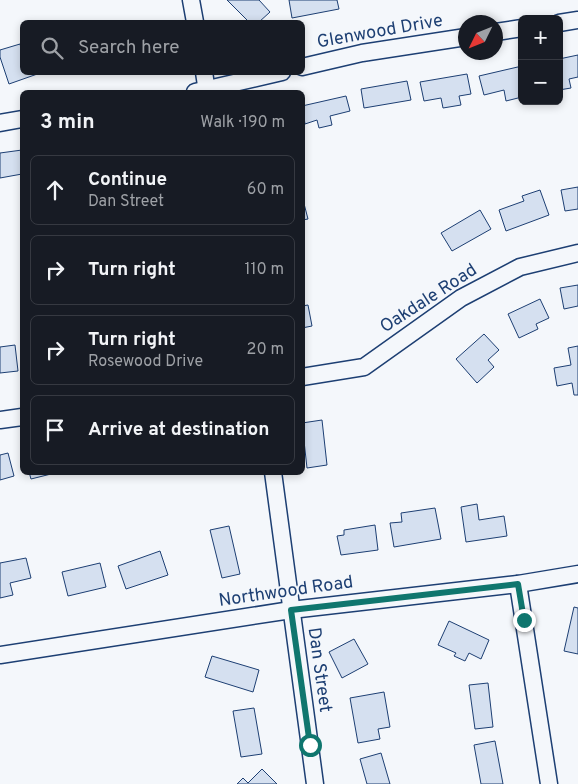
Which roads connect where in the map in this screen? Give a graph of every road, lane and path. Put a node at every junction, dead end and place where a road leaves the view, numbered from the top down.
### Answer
1 (191, 0) edge
2 (195, 20) edge
3 (578, 20) edge
4 (563, 22) edge
5 (518, 29) edge
6 (503, 31) edge
7 (458, 38) edge
8 (305, 66) edge
9 (204, 75) edge
10 (270, 75) edge
11 (203, 90) edge
12 (211, 90) edge
13 (20, 119) edge
14 (0, 123) edge
15 (578, 253) edge
16 (305, 377) edge
17 (20, 417) edge
18 (0, 420) edge
19 (273, 475) edge
20 (578, 574) edge
21 (518, 584) junction
22 (291, 610) junction
23 (0, 655) edge
24 (315, 784) edge
25 (549, 784) edge

1 - 2 street
3 - 4 street
5 - 6 street
7 - 8 street, Glenwood Drive
9 - 11 street
10 - 12 street
13 - 14 street
15 - 16 street, Oakdale Road
17 - 18 street
19 - 22 street, Dan Street
20 - 21 street, Northwood Road
21 - 22 street, Northwood Road
21 - 25 street
22 - 23 street, Northwood Road
22 - 24 street, Dan Street

